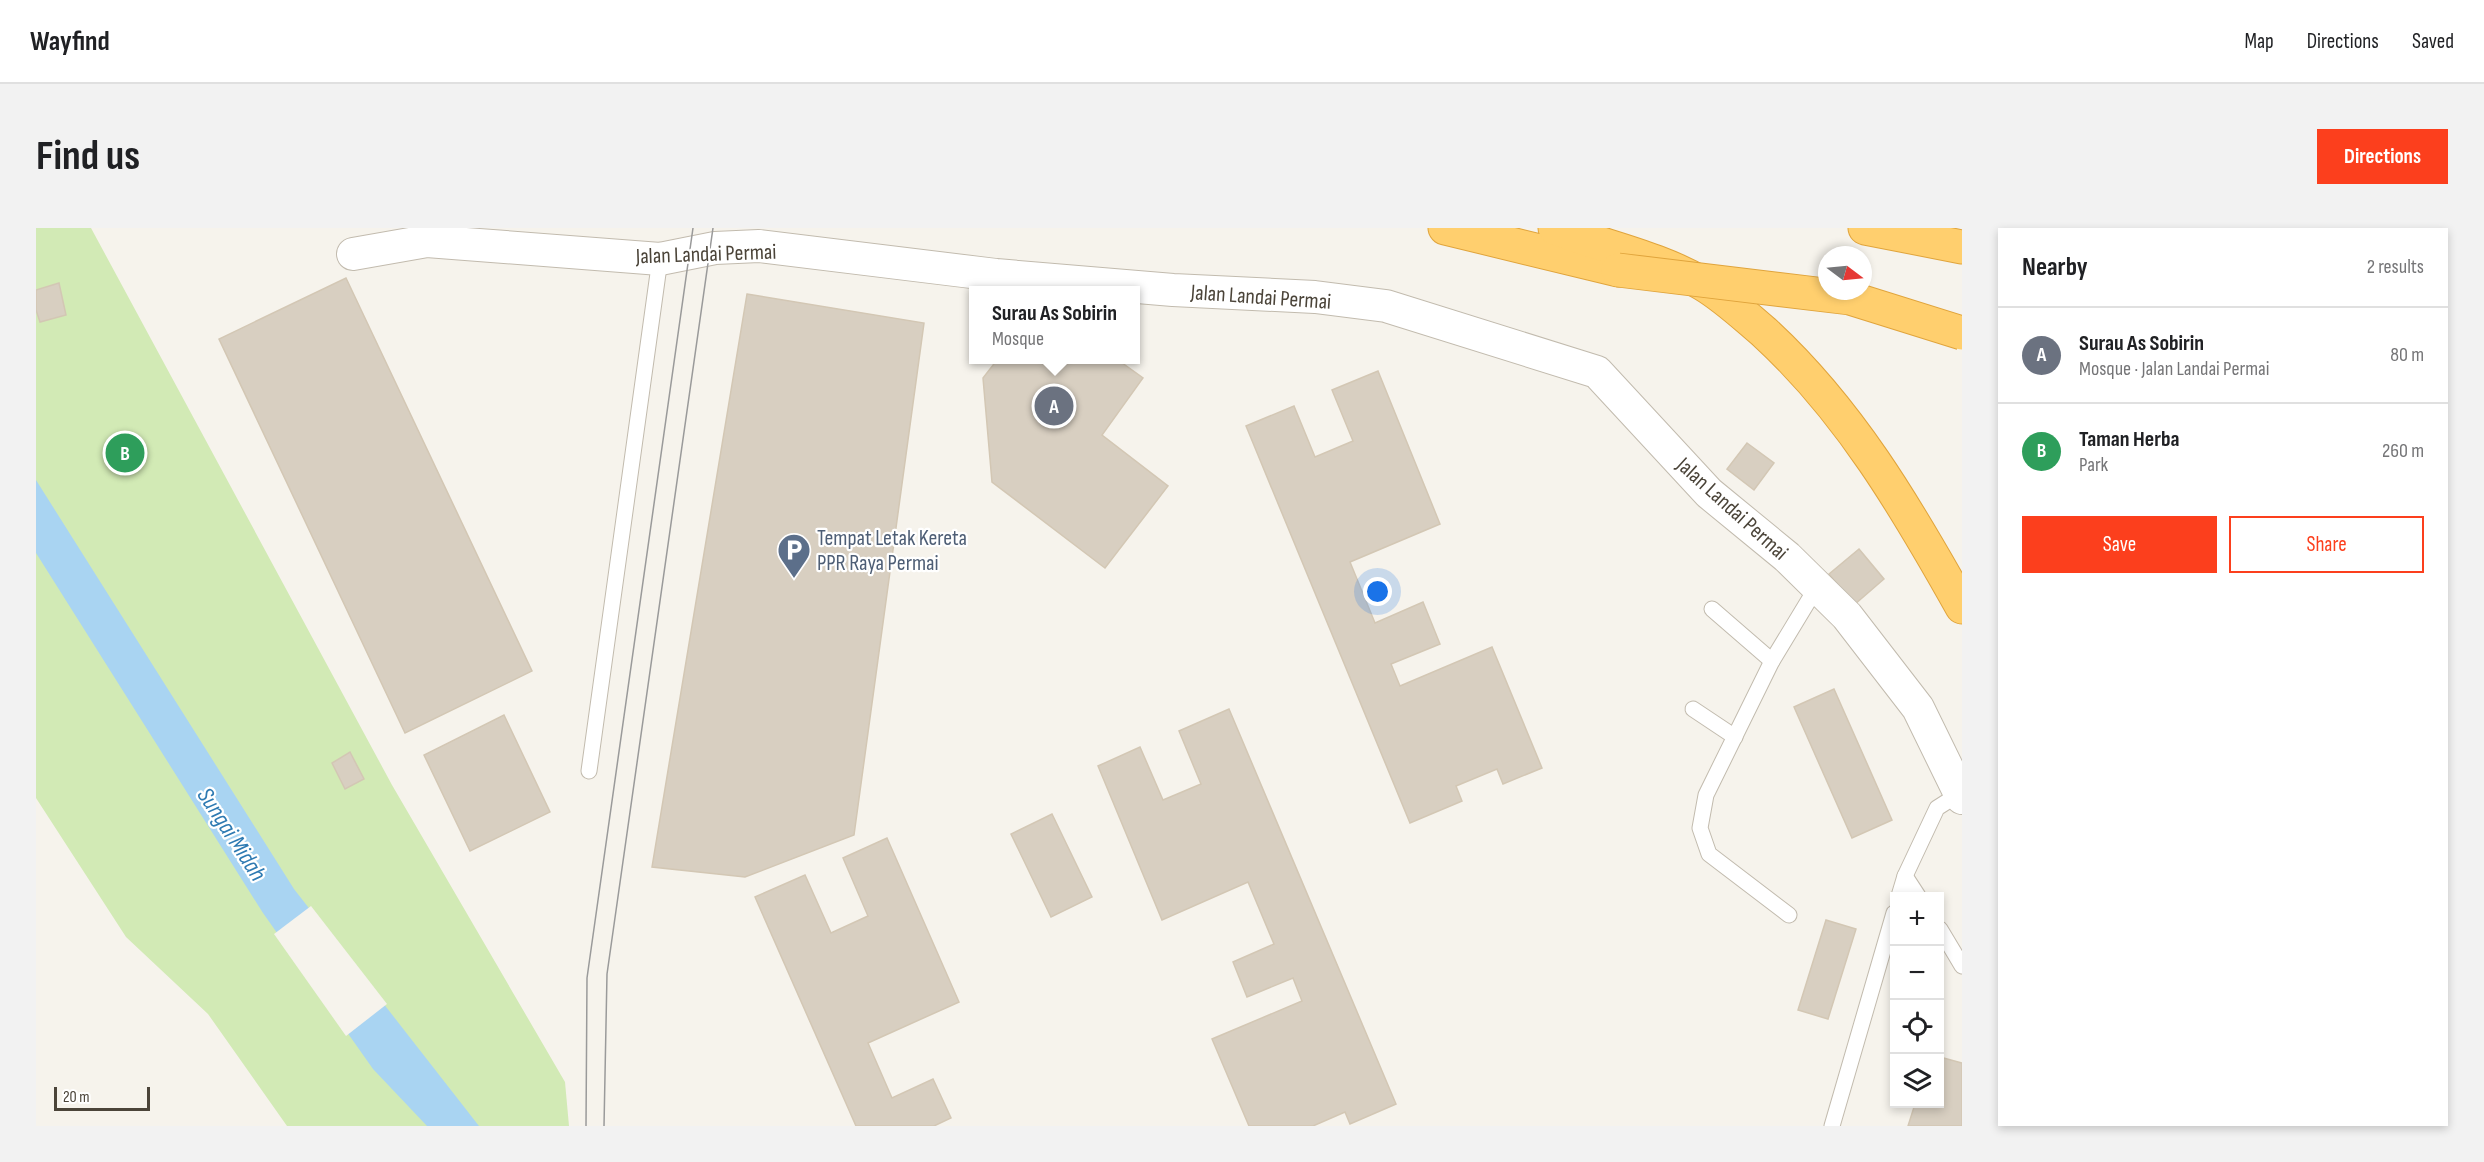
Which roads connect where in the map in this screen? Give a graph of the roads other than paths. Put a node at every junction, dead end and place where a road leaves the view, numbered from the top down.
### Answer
1 (1445, 228) edge
2 (1555, 228) edge
3 (1865, 228) edge
4 (1962, 248) edge
5 (353, 254) dead end
6 (660, 259) junction
7 (1122, 286) edge
8 (1140, 287) edge
9 (1962, 333) edge
10 (1818, 585) junction
11 (1962, 606) edge
12 (1712, 609) dead end
13 (1772, 661) junction
14 (1693, 709) dead end
15 (1735, 737) junction
16 (589, 771) dead end
17 (1961, 796) edge
18 (1905, 876) junction
19 (1900, 892) edge
20 (1915, 892) edge
21 (1789, 915) dead end
22 (1890, 927) edge
23 (1944, 936) edge
24 (1962, 966) edge
25 (1832, 1126) edge

1 - 9 highway, bridge
2 - 11 highway
3 - 4 highway
5 - 6 street, Jalan Landai Permai
6 - 7 street, Jalan Landai Permai
6 - 16 lane
8 - 10 street, Jalan Landai Permai
10 - 13 lane
10 - 17 street, Jalan Landai Permai
12 - 13 lane
13 - 15 lane
14 - 15 lane
15 - 21 lane
17 - 18 lane
18 - 19 lane
18 - 20 lane
22 - 25 lane
23 - 24 lane

